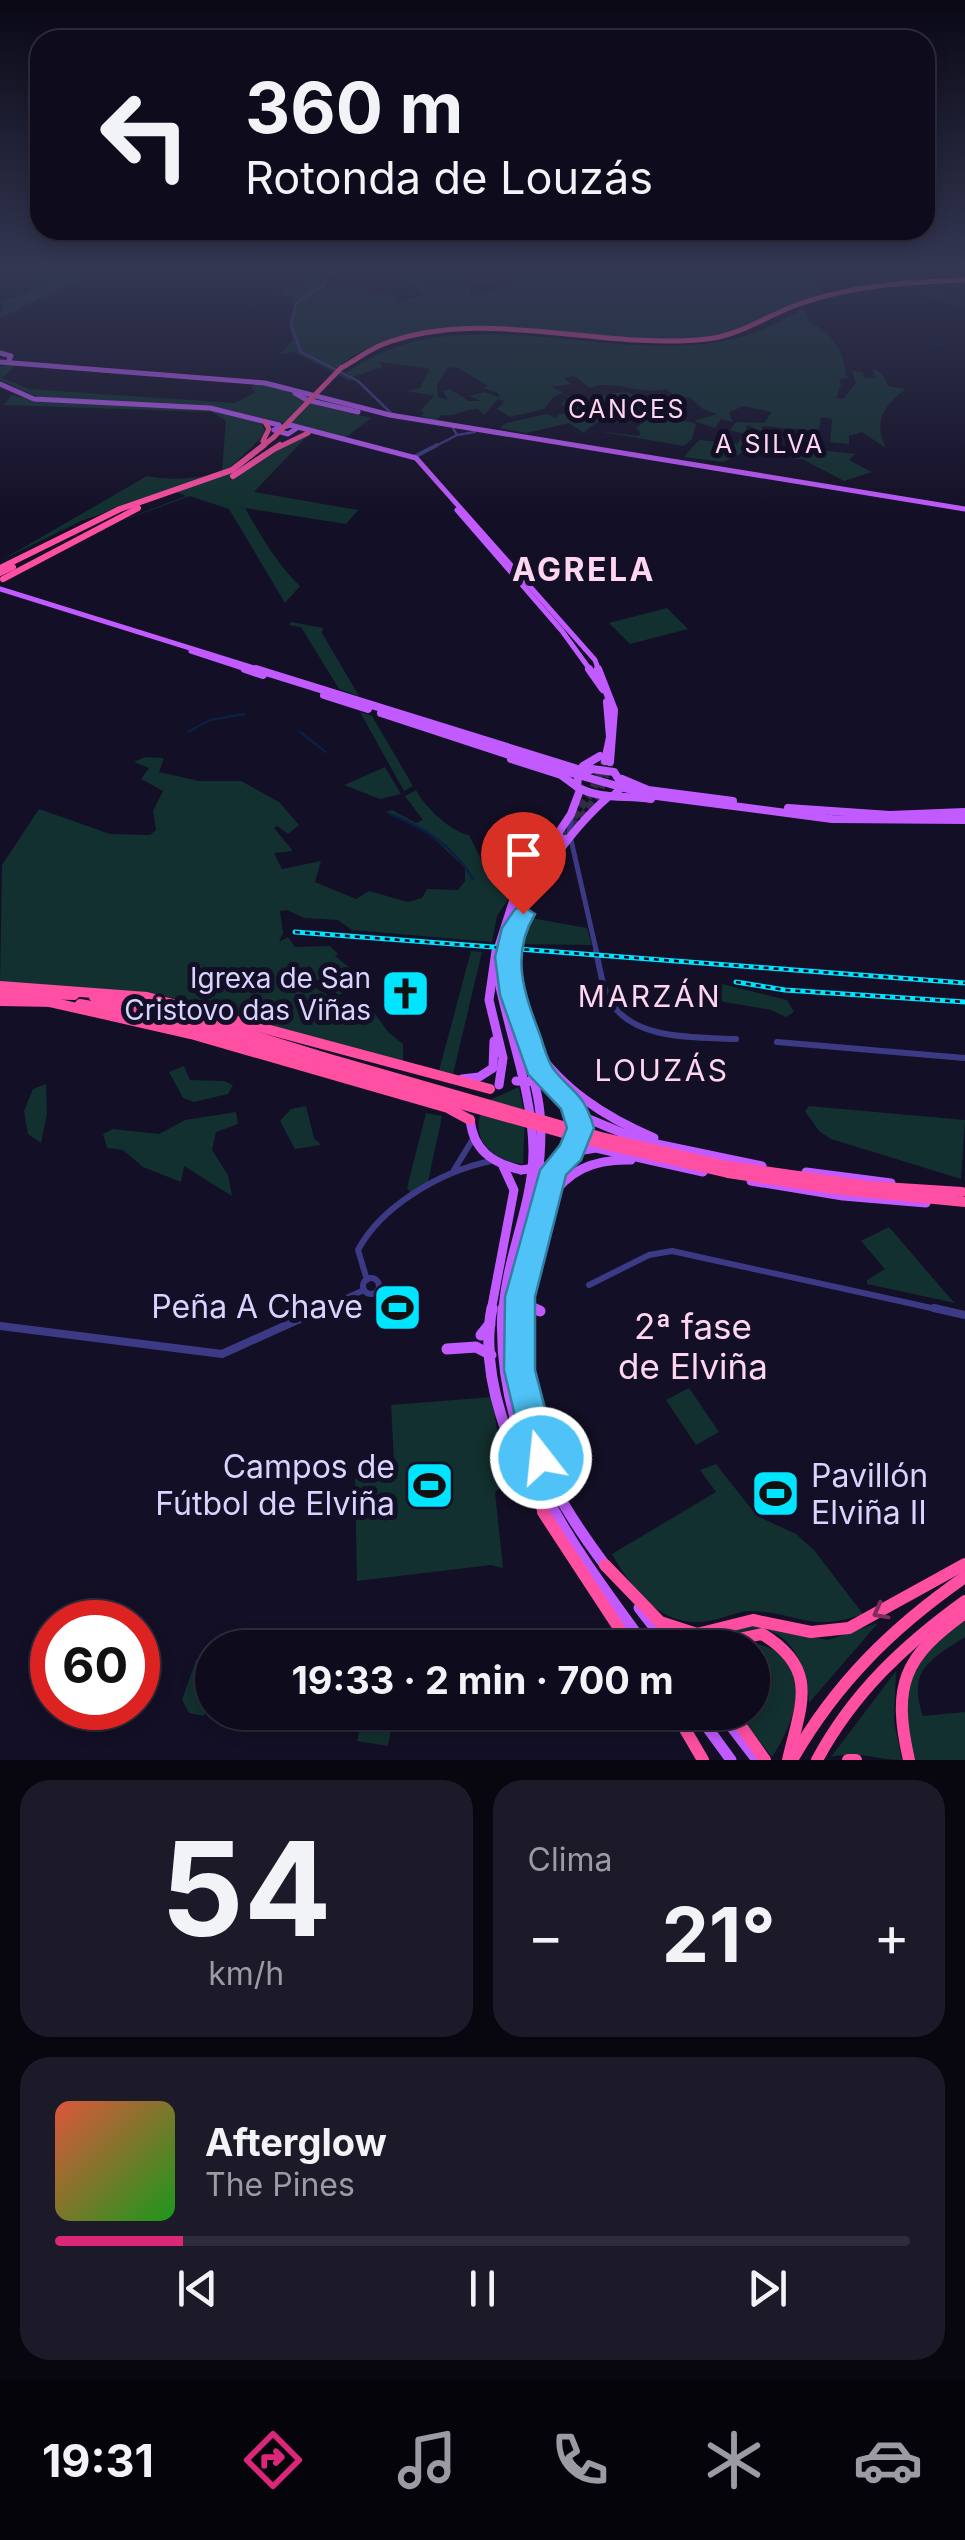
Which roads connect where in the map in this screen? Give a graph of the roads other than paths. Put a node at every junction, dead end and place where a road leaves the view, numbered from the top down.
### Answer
1 (301, 351) edge
2 (377, 351) edge
3 (0, 353) edge
4 (9, 360) junction
5 (20, 363) junction
6 (0, 364) edge
7 (0, 384) edge
8 (287, 388) junction
9 (331, 400) junction
10 (318, 403) junction
11 (342, 409) junction
12 (385, 412) junction
13 (418, 420) junction
14 (264, 421) junction
15 (294, 431) junction
16 (456, 431) junction
17 (276, 432) junction
18 (310, 433) junction
19 (262, 441) junction
20 (585, 447) junction
21 (278, 449) junction
22 (415, 459) junction
23 (218, 476) junction
24 (234, 476) junction
25 (174, 494) junction
26 (149, 503) junction
27 (965, 511) edge
28 (479, 535) junction
29 (2, 576) edge
30 (530, 584) junction
31 (346, 702) junction
32 (367, 703) junction
33 (516, 756) junction
34 (605, 760) junction
35 (567, 768) junction
36 (584, 771) junction
37 (550, 772) junction
38 (622, 779) junction
39 (578, 788) junction
40 (648, 795) junction
41 (610, 796) junction
42 (576, 806) junction
43 (797, 809) junction
44 (920, 814) junction
45 (965, 816) edge
46 (588, 818) junction
47 (902, 822) junction
48 (566, 838) junction
49 (503, 930) junction
50 (501, 965) junction
51 (0, 990) edge
52 (0, 1001) edge
53 (50, 1002) junction
54 (515, 1004) junction
55 (492, 1022) junction
56 (736, 1039) dead end
57 (777, 1042) dead end
58 (965, 1058) edge
59 (321, 1060) junction
60 (422, 1072) junction
61 (546, 1084) junction
62 (495, 1087) junction
63 (579, 1115) junction
64 (470, 1120) junction
65 (472, 1138) junction
66 (676, 1147) junction
67 (571, 1152) junction
68 (498, 1164) junction
69 (555, 1164) junction
70 (671, 1166) junction
71 (450, 1174) junction
72 (964, 1195) edge
73 (540, 1215) junction
74 (366, 1280) junction
75 (589, 1285) dead end
76 (364, 1290) junction
77 (520, 1297) junction
78 (540, 1311) dead end
79 (965, 1315) edge
80 (526, 1316) dead end
81 (490, 1324) junction
82 (0, 1326) edge
83 (518, 1332) junction
84 (480, 1335) dead end
85 (447, 1350) dead end
86 (490, 1355) junction
87 (547, 1483) junction
88 (543, 1512) junction
89 (562, 1531) junction
90 (572, 1558) junction
91 (605, 1565) junction
92 (964, 1573) edge
93 (963, 1610) edge
94 (620, 1630) edge
95 (634, 1630) edge
96 (656, 1630) edge
97 (770, 1639) edge
98 (686, 1730) edge
99 (709, 1730) edge
100 (737, 1730) edge
101 (742, 1730) edge
102 (750, 1744) junction
103 (703, 1760) edge
104 (731, 1760) edge
105 (757, 1760) edge
106 (765, 1760) edge
107 (790, 1760) edge
108 (817, 1760) edge
109 (848, 1760) edge
110 (856, 1760) edge
111 (909, 1760) edge

1 - 12 street
2 - 17 highway, bridge
3 - 4 main road
4 - 5 main road
4 - 6 main road
5 - 6 main road
5 - 8 main road
7 - 14 main road
8 - 9 main road
8 - 10 main road
9 - 10 main road
9 - 12 main road
10 - 11 main road
11 - 12 main road
11 - 16 main road
12 - 13 main road
13 - 16 main road
13 - 20 main road
14 - 17 main road
14 - 19 highway
15 - 17 main road
15 - 18 main road
15 - 21 highway
16 - 20 main road
16 - 22 street
17 - 19 highway
17 - 23 highway
17 - 24 highway
18 - 21 highway
18 - 22 main road
19 - 23 highway
20 - 27 main road
21 - 24 highway
22 - 28 main road
22 - 30 main road
23 - 25 highway
24 - 25 highway
25 - 26 highway
25 - 29 highway
26 - 29 highway
26 - 29 highway
28 - 30 main road
28 - 34 main road
29 - 31 main road
29 - 32 main road
30 - 34 main road
31 - 33 main road
31 - 37 main road
32 - 33 main road
32 - 35 main road
33 - 40 main road, bridge
34 - 35 main road
35 - 36 main road
36 - 38 main road
36 - 39 main road
37 - 39 main road
37 - 42 main road
38 - 41 main road
38 - 43 main road
39 - 41 main road
39 - 42 main road
40 - 41 main road
40 - 43 main road
40 - 46 main road
40 - 47 main road
41 - 46 main road
42 - 48 street
42 - 49 main road
43 - 44 main road
44 - 45 main road
44 - 47 main road
45 - 47 main road
46 - 48 main road
48 - 49 main road
48 - 50 main road
48 - 56 street
49 - 50 main road
50 - 54 main road
50 - 55 main road
50 - 87 main road
50 - 89 main road
51 - 59 highway
51 - 60 highway
52 - 53 highway
53 - 59 highway
53 - 64 highway
54 - 61 main road
54 - 66 main road
55 - 60 main road
55 - 62 main road
57 - 58 street
59 - 72 highway, bridge
60 - 62 highway
61 - 62 main road, bridge
61 - 63 main road
62 - 64 main road
63 - 66 main road
63 - 67 main road
64 - 65 main road
65 - 68 main road
65 - 71 street
66 - 72 main road
67 - 69 main road
67 - 70 main road
68 - 69 main road, bridge
68 - 71 street
68 - 81 main road
69 - 73 main road
70 - 72 main road
70 - 73 main road
71 - 74 street
73 - 77 main road
74 - 76 street
74 - 76 street
75 - 79 street
76 - 82 street
77 - 78 main road
77 - 83 main road
80 - 83 main road
81 - 84 main road
81 - 86 main road
83 - 87 main road
85 - 86 main road
86 - 88 main road
87 - 91 main road
88 - 89 main road
88 - 90 highway
89 - 90 highway
89 - 95 main road
90 - 94 highway
92 -> 91 highway
91 - 96 main road
92 - 107 highway
93 - 108 highway
93 - 111 highway
97 - 107 highway
98 - 103 highway
99 - 104 main road
100 - 102 main road
101 - 102 highway
102 - 105 main road
102 - 106 highway
109 - 110 highway

